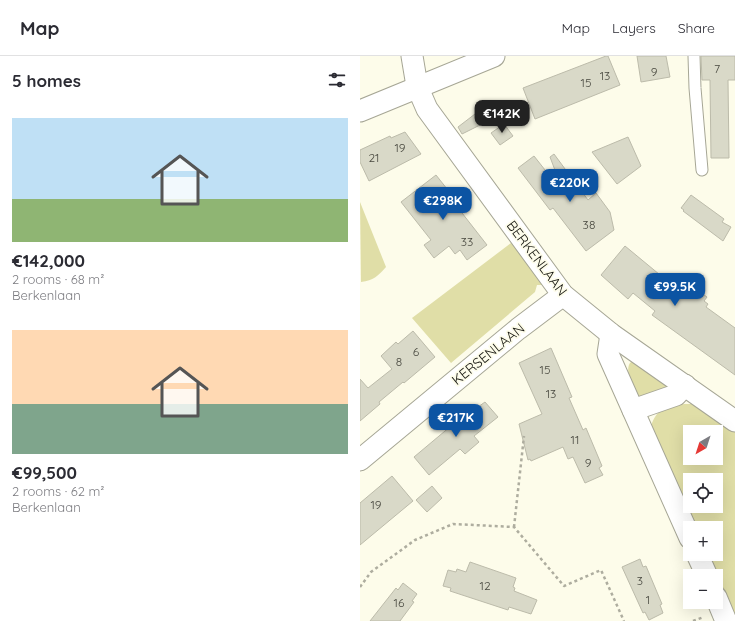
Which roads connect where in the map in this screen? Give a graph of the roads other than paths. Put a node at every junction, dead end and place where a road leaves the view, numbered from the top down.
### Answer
1 (412, 56) edge
2 (494, 56) edge
3 (694, 56) edge
4 (417, 86) junction
5 (360, 110) edge
6 (702, 170) dead end
7 (563, 295) junction
8 (611, 334) junction
9 (685, 385) junction
10 (634, 410) junction
11 (735, 421) edge
12 (360, 460) edge
13 (683, 522) edge
14 (721, 609) edge
15 (726, 621) edge

1 - 4 street, BERKENLAAN
2 - 4 street
3 - 6 lane
4 - 5 street
4 - 7 street, BERKENLAAN
7 - 8 street, BERKENLAAN
7 - 12 street, KERSENLAAN
8 - 9 street, BERKENLAAN
8 - 10 street
9 - 10 street
9 - 11 street, BERKENLAAN
10 - 13 street
14 - 15 street

